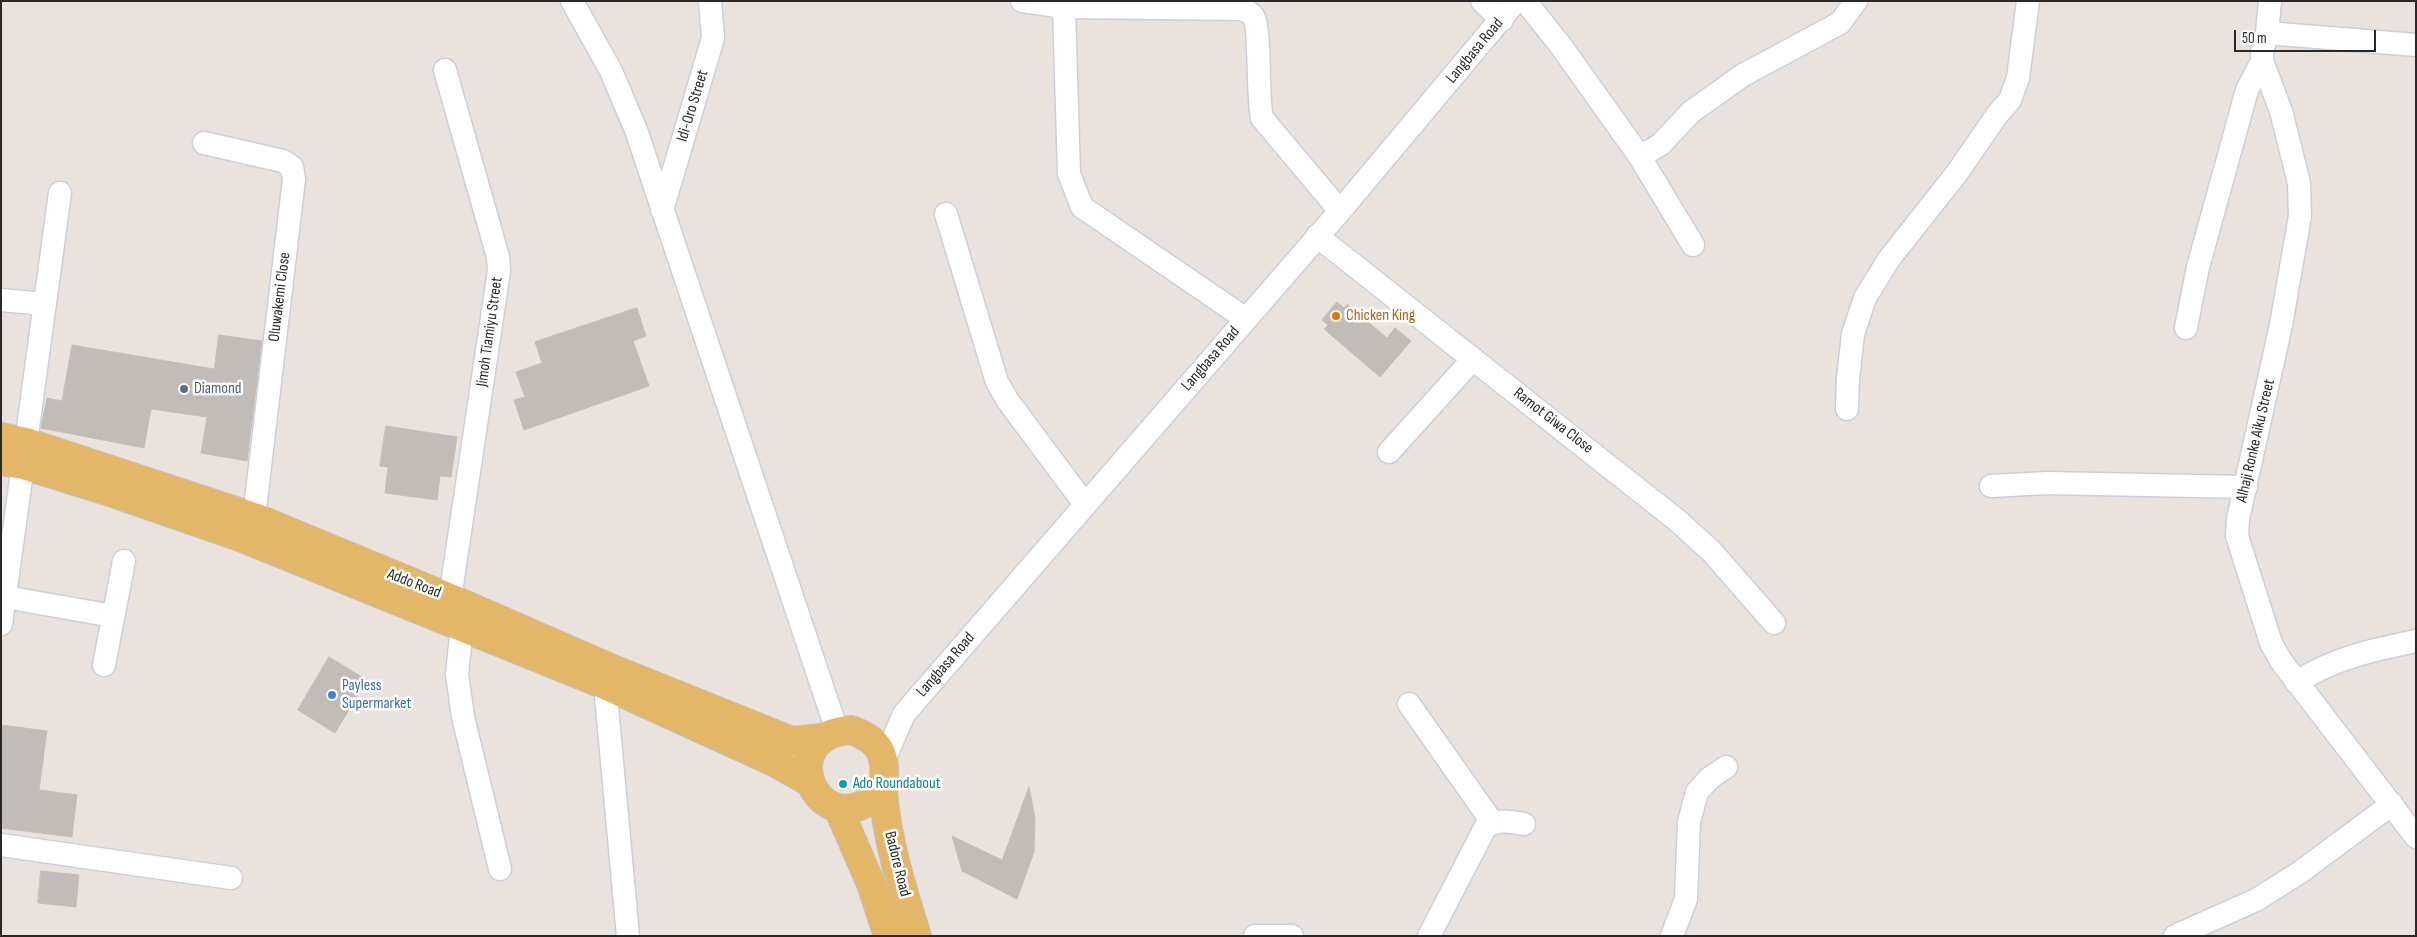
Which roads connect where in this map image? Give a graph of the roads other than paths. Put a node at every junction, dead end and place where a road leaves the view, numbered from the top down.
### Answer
1 (572, 1) edge
2 (710, 1) edge
3 (1022, 1) edge
4 (1482, 1) edge
5 (1516, 1) edge
6 (1525, 1) edge
7 (1856, 1) edge
8 (2028, 1) edge
9 (2270, 1) edge
10 (1064, 7) junction
11 (1502, 20) junction
12 (2267, 33) junction
13 (2416, 45) edge
14 (2262, 61) junction
15 (445, 70) dead end
16 (204, 144) dead end
17 (1640, 158) junction
18 (60, 193) dead end
19 (662, 210) junction
20 (1340, 211) junction
21 (946, 214) dead end
22 (1317, 236) junction
23 (1692, 245) dead end
24 (1, 300) edge
25 (45, 304) junction
26 (1246, 319) junction
27 (2186, 328) dead end
28 (1473, 358) junction
29 (1847, 409) dead end
30 (13, 451) edge
31 (1388, 452) dead end
32 (1991, 486) dead end
33 (2246, 487) junction
34 (1084, 503) junction
35 (254, 517) junction
36 (124, 561) dead end
37 (5, 597) junction
38 (450, 598) junction
39 (113, 616) junction
40 (1774, 623) dead end
41 (1, 624) edge
42 (462, 628) junction
43 (2416, 641) edge
44 (104, 664) dead end
45 (2296, 682) junction
46 (605, 685) junction
47 (1409, 704) dead end
48 (904, 714) junction
49 (829, 734) junction
50 (866, 735) junction
51 (884, 760) junction
52 (1726, 767) dead end
53 (811, 783) junction
54 (883, 791) junction
55 (2392, 804) junction
56 (838, 808) junction
57 (1492, 822) junction
58 (1524, 824) dead end
59 (2416, 837) edge
60 (1, 845) edge
61 (500, 869) dead end
62 (231, 878) dead end
63 (628, 936) edge
64 (888, 936) edge
65 (917, 936) edge
66 (1255, 936) edge
67 (1292, 936) edge
68 (1429, 936) edge
69 (1672, 936) edge
70 (2175, 936) edge

1 - 19 street
2 - 19 street, Idi-Oro Street
3 - 10 street
4 - 11 street
5 - 11 street, Langbasa Road
6 - 17 street
7 - 17 street
8 - 29 street
9 - 12 street, Alhaji Ronke Aiku Street
10 - 20 street
10 - 26 street
11 - 20 street, Langbasa Road
12 - 13 street
12 - 14 street, Alhaji Ronke Aiku Street
14 - 27 street
14 - 33 street, Alhaji Ronke Aiku Street
15 - 38 street, Jimoh Tiamiyu Street
16 - 35 street, Oluwakemi Close
17 - 23 street
18 - 25 street
19 - 49 street
20 - 22 street, Langbasa Road
21 - 34 street
22 - 26 street, Langbasa Road
22 - 28 street, Ramot Giwa Close
24 - 25 street
25 - 30 street
26 - 34 street, Langbasa Road
28 - 31 street
28 - 40 street, Ramot Giwa Close
30 - 35 main road, Addo Road
30 - 37 street
30 - 42 main road, Addo Road
32 - 33 street
33 - 45 street, Alhaji Ronke Aiku Street
34 - 48 street, Langbasa Road
35 - 38 main road, Addo Road
36 - 39 street
37 - 39 street
37 - 41 street
38 - 49 main road, Addo Road
39 - 44 street
42 - 46 main road, Addo Road
42 - 61 street
43 - 45 street
45 - 55 street, Alhaji Ronke Aiku Street
46 - 53 main road, Addo Road
46 - 63 street
47 - 57 street
48 - 50 street
48 - 51 street
49 - 50 main road
49 - 53 main road
50 - 51 main road
51 - 54 main road
52 - 69 street
53 - 56 main road
54 - 56 main road
54 - 65 main road, Badore Road
55 - 59 street, Alhaji Ronke Aiku Street
55 - 70 street
56 - 64 main road, Badore Road
57 - 58 street
57 - 68 street
60 - 62 street
66 - 67 street

